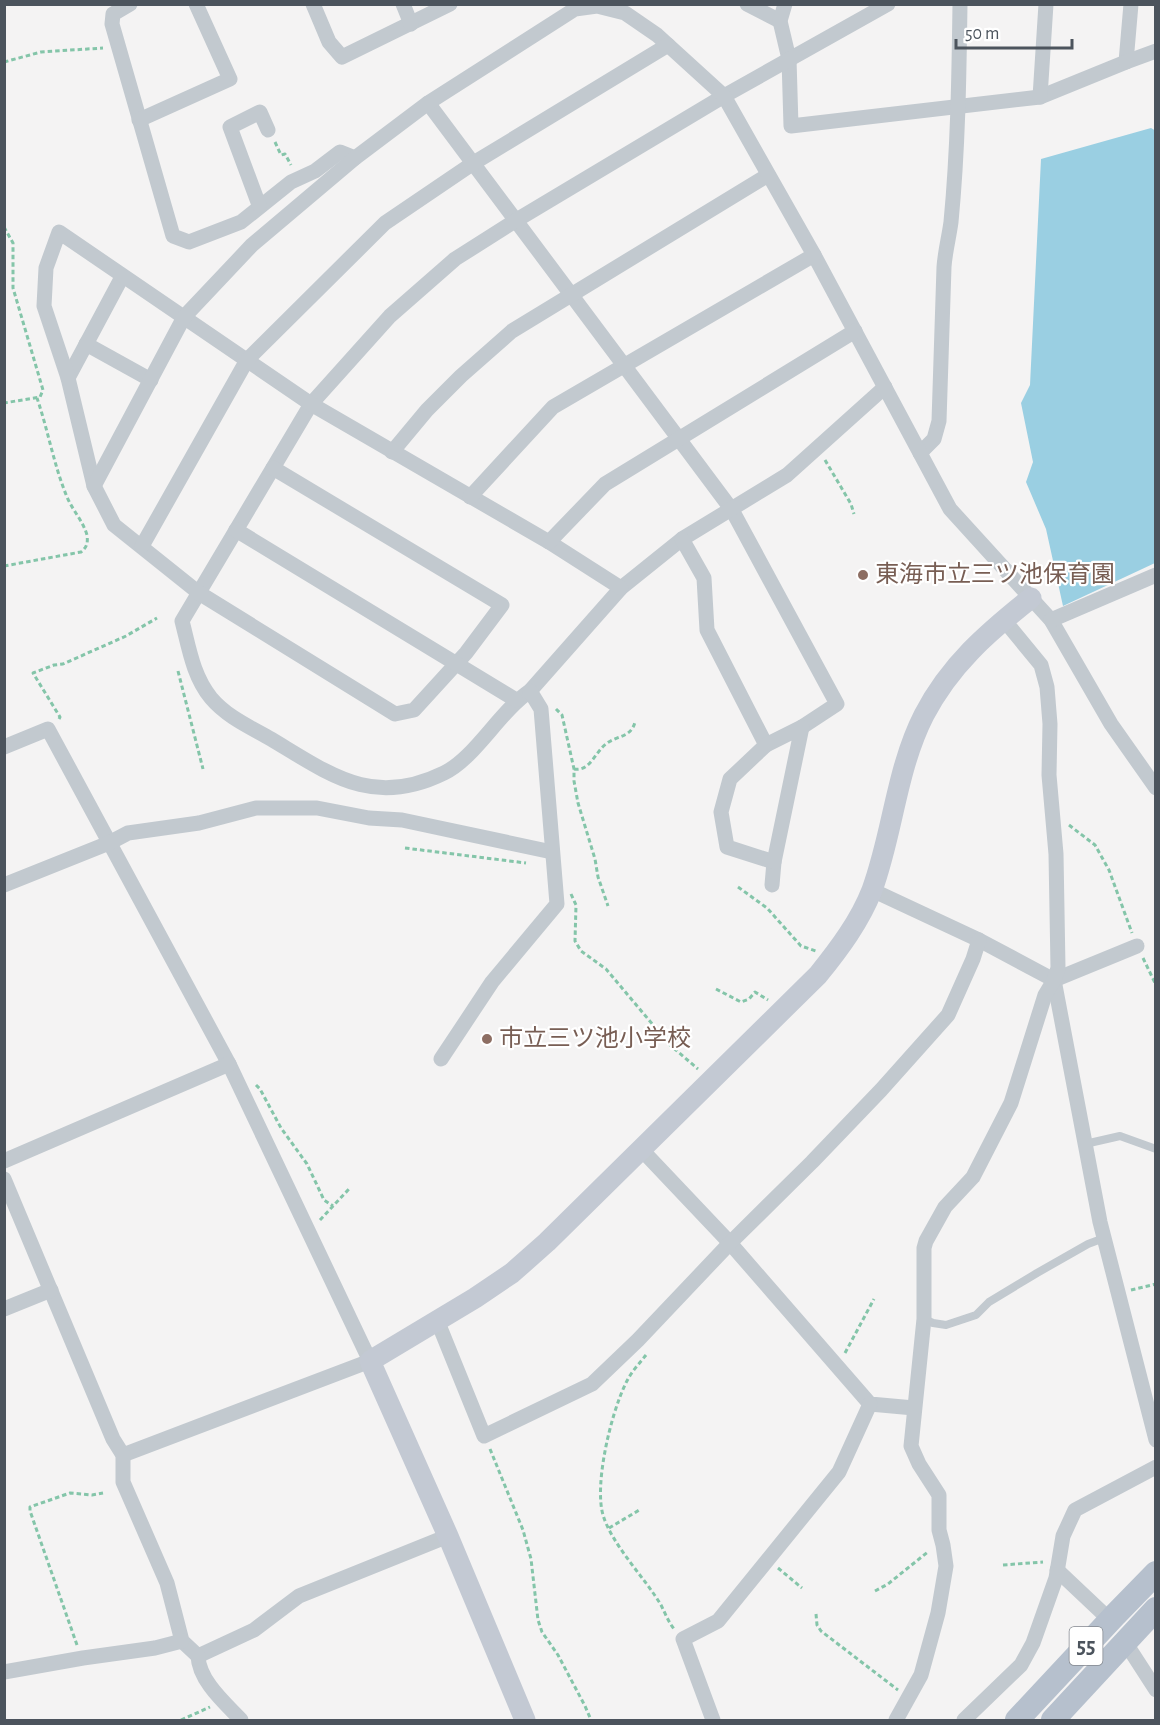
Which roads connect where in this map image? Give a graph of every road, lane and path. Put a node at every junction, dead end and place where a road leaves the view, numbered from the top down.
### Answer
1 (130, 4) edge
2 (196, 4) edge
3 (313, 4) edge
4 (403, 4) edge
5 (450, 4) edge
6 (747, 4) edge
7 (785, 4) edge
8 (960, 4) edge
9 (1046, 4) edge
10 (1131, 4) edge
11 (886, 5) edge
12 (626, 9) edge
13 (780, 21) junction
14 (411, 24) junction
15 (119, 45) junction
16 (668, 45) junction
17 (1155, 51) edge
18 (789, 59) junction
19 (4, 62) edge
20 (1126, 62) junction
21 (724, 96) junction
22 (1040, 97) junction
23 (428, 103) junction
24 (959, 108) junction
25 (139, 120) junction
26 (268, 130) joint
27 (355, 158) junction
28 (472, 164) junction
29 (768, 175) junction
30 (297, 179) junction
31 (260, 205) junction
32 (515, 221) junction
33 (4, 227) edge
34 (814, 255) junction
35 (122, 277) junction
36 (571, 295) junction
37 (184, 317) junction
38 (855, 331) junction
39 (86, 344) junction
40 (247, 360) junction
41 (625, 366) junction
42 (68, 378) junction
43 (151, 380) junction
44 (885, 387) junction
45 (37, 398) junction
46 (4, 403) edge
47 (311, 404) junction
48 (678, 438) junction
49 (818, 447) junction
50 (392, 452) junction
51 (920, 453) junction
52 (273, 468) junction
53 (94, 486) junction
54 (470, 497) junction
55 (732, 510) junction
56 (854, 514) dead end
57 (236, 530) junction
58 (682, 539) junction
59 (549, 542) junction
60 (142, 546) junction
61 (4, 566) edge
62 (1155, 575) edge
63 (621, 588) junction
64 (199, 593) junction
65 (1031, 598) junction
66 (157, 618) dead end
67 (1051, 620) junction
68 (1004, 621) junction
69 (455, 663) junction
70 (176, 664) dead end
71 (530, 691) junction
72 (516, 700) junction
73 (541, 709) junction
74 (635, 722) dead end
75 (802, 728) junction
76 (48, 729) junction
77 (766, 745) junction
78 (4, 747) edge
79 (203, 769) dead end
80 (574, 769) junction
81 (1155, 788) edge
82 (1052, 815) junction
83 (110, 843) junction
84 (405, 848) dead end
85 (553, 859) junction
86 (774, 862) junction
87 (4, 885) edge
88 (555, 885) junction
89 (772, 885) dead end
90 (738, 886) dead end
91 (872, 890) junction
92 (608, 906) dead end
93 (979, 940) junction
94 (1137, 946) junction
95 (830, 959) junction
96 (1054, 980) junction
97 (1155, 985) edge
98 (716, 989) dead end
99 (781, 1011) junction
100 (441, 1059) dead end
101 (229, 1064) junction
102 (711, 1079) junction
103 (240, 1088) junction
104 (1084, 1144) junction
105 (640, 1148) junction
106 (1155, 1149) edge
107 (4, 1161) edge
108 (4, 1179) edge
109 (349, 1189) dead end
110 (333, 1206) junction
111 (308, 1230) junction
112 (1104, 1238) junction
113 (730, 1243) junction
114 (1155, 1284) edge
115 (51, 1290) junction
116 (1117, 1293) junction
117 (874, 1299) dead end
118 (4, 1309) edge
119 (924, 1319) junction
120 (437, 1320) junction
121 (638, 1340) junction
122 (370, 1361) junction
123 (836, 1365) junction
124 (870, 1404) junction
125 (914, 1408) junction
126 (484, 1436) junction
127 (1155, 1440) edge
128 (123, 1455) junction
129 (1155, 1467) edge
130 (103, 1493) dead end
131 (641, 1509) dead end
132 (609, 1528) junction
133 (448, 1536) junction
134 (943, 1545) junction
135 (767, 1560) junction
136 (1003, 1565) dead end
137 (1058, 1565) junction
138 (1155, 1573) edge
139 (802, 1588) dead end
140 (875, 1592) dead end
141 (1155, 1609) edge
142 (816, 1614) dead end
143 (1110, 1620) junction
144 (683, 1640) junction
145 (182, 1641) junction
146 (1125, 1642) junction
147 (198, 1656) junction
148 (80, 1659) junction
149 (4, 1672) edge
150 (1155, 1690) edge
151 (908, 1698) junction
152 (222, 1700) junction
153 (182, 1720) edge
154 (241, 1720) edge
155 (525, 1720) edge
156 (591, 1720) edge
157 (713, 1720) edge
158 (896, 1720) edge
159 (964, 1720) edge
160 (1017, 1720) edge
161 (1053, 1720) edge

1 - 15 street
2 - 25 street
3 - 14 street
4 - 14 street
5 - 14 street
6 - 13 street
7 - 13 street
8 - 24 street
9 - 22 street
10 - 20 street
11 - 18 street
12 - 16 street
12 - 23 street
13 - 18 street
15 - 19 path
15 - 25 street
16 - 21 street
16 - 28 street
17 - 20 street
18 - 21 street
18 - 24 street
20 - 22 street
21 - 29 street
21 - 32 street
22 - 24 street
23 - 27 street
23 - 28 street
24 - 51 street
25 - 31 street
26 - 30 path
26 - 31 street
27 - 30 street
27 - 37 street
28 - 32 street
28 - 40 street
29 - 34 street
29 - 36 street
30 - 31 street
32 - 36 street
32 - 47 street
33 - 45 path
34 - 38 street
34 - 41 street
35 - 37 street
35 - 39 street
35 - 42 street
36 - 41 street
36 - 50 street
37 - 40 street
37 - 43 street
38 - 44 street
38 - 48 street
39 - 42 street
39 - 43 street
40 - 47 street
40 - 60 street
41 - 48 street
41 - 54 street
42 - 53 street
43 - 53 street
44 - 49 street
44 - 51 street
45 - 46 path
45 - 61 path
47 - 50 street
47 - 52 street
48 - 55 street
48 - 59 street
49 - 55 street
49 - 56 path
50 - 54 street
51 - 65 street
52 - 57 street
52 - 69 street
53 - 60 street
54 - 59 street
55 - 58 street
55 - 75 street
57 - 64 street
57 - 69 street
58 - 63 street
58 - 77 street
59 - 63 street
60 - 64 street
62 - 67 street
63 - 71 street
64 - 69 street
64 - 72 street
65 - 67 street
65 - 68 street
66 - 76 path
67 - 81 street
68 - 82 street
68 - 91 street
69 - 72 street
70 - 79 path
71 - 72 street
71 - 73 street
73 - 80 path
73 - 85 street
74 - 80 path
75 - 77 street
75 - 86 street
76 - 78 street
76 - 83 street
77 - 86 street
80 - 92 path
82 - 94 path
82 - 96 street
83 - 85 street
83 - 87 street
83 - 101 street
84 - 85 path
85 - 88 street
86 - 89 street
88 - 100 street
88 - 102 path
90 - 95 path
91 - 93 street
91 - 95 street
93 - 96 street
93 - 113 street
94 - 96 street
94 - 97 path
95 - 99 street
96 - 104 street
96 - 119 street
98 - 99 path
99 - 102 street
101 - 103 street
101 - 107 street
102 - 105 street
103 - 110 path
103 - 111 street
104 - 106 lane
104 - 112 street
105 - 113 street
105 - 120 street
108 - 115 street
109 - 110 path
110 - 111 path
111 - 122 street
112 - 116 street
112 - 119 lane
113 - 121 street
113 - 123 street
114 - 116 path
115 - 118 street
115 - 128 street
116 - 127 street
117 - 123 path
119 - 125 street
120 - 122 street
120 - 126 street
121 - 126 street
121 - 132 path
122 - 128 street
122 - 133 street
123 - 124 street
124 - 125 street
124 - 135 street
125 - 134 street
126 - 156 path
128 - 145 street
129 - 137 street
130 - 148 path
131 - 132 path
132 - 144 path
133 - 147 street
133 - 155 street
134 - 140 path
134 - 151 street
135 - 139 path
135 - 144 street
136 - 137 path
137 - 143 street
137 - 159 street
138 - 143 main road, 55
141 - 146 main road, 55
142 - 151 path
143 - 160 main road, 55
144 - 157 street
145 - 147 street
145 - 148 street
146 - 150 street
146 - 161 main road, 55
147 - 152 street
148 - 149 street
151 - 158 street
152 - 153 path
152 - 154 street

